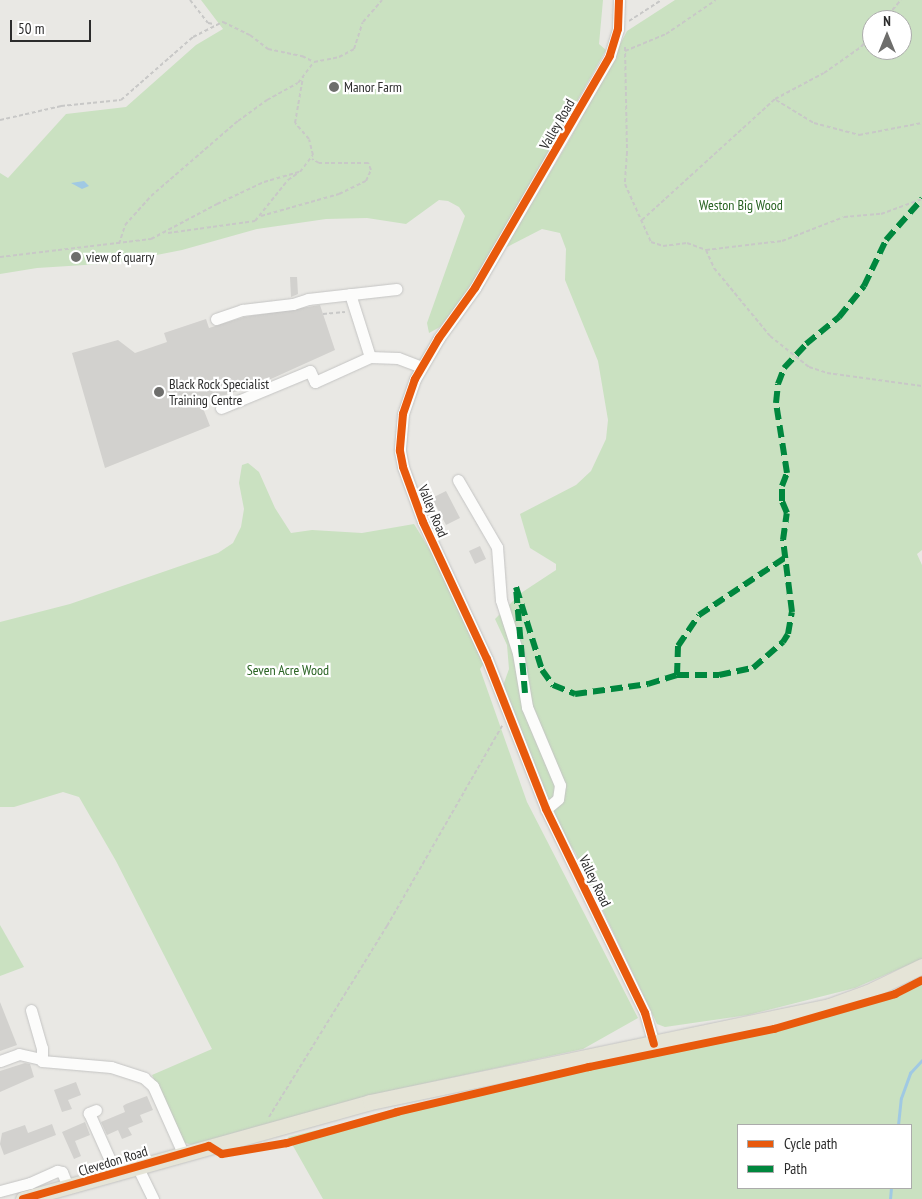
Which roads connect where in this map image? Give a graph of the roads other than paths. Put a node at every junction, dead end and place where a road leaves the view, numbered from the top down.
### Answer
1 (619, 0) edge
2 (396, 289) dead end
3 (350, 294) junction
4 (216, 319) dead end
5 (370, 358) junction
6 (421, 367) junction
7 (221, 408) dead end
8 (458, 480) dead end
9 (546, 809) junction
10 (922, 966) edge
11 (31, 1010) dead end
12 (654, 1044) junction
13 (41, 1059) junction
14 (0, 1061) edge
15 (96, 1110) dead end
16 (183, 1152) junction
17 (137, 1166) junction
18 (112, 1174) junction
19 (18, 1188) edge
20 (2, 1191) edge
21 (66, 1192) edge
22 (153, 1199) edge

1 - 6 street, Valley Road
2 - 3 street
3 - 4 street
3 - 5 street
5 - 6 street
5 - 7 street
6 - 9 street, Valley Road
8 - 9 street
9 - 12 street, Valley Road
10 - 12 main road, Clevedon Road
11 - 13 street
12 - 16 main road, Clevedon Road
13 - 14 street
13 - 16 street
15 - 18 street
16 - 17 main road, Clevedon Road
17 - 18 main road, Clevedon Road
17 - 22 street
18 - 21 main road, Clevedon Road
19 - 20 street
19 - 21 main road, Clevedon Road

